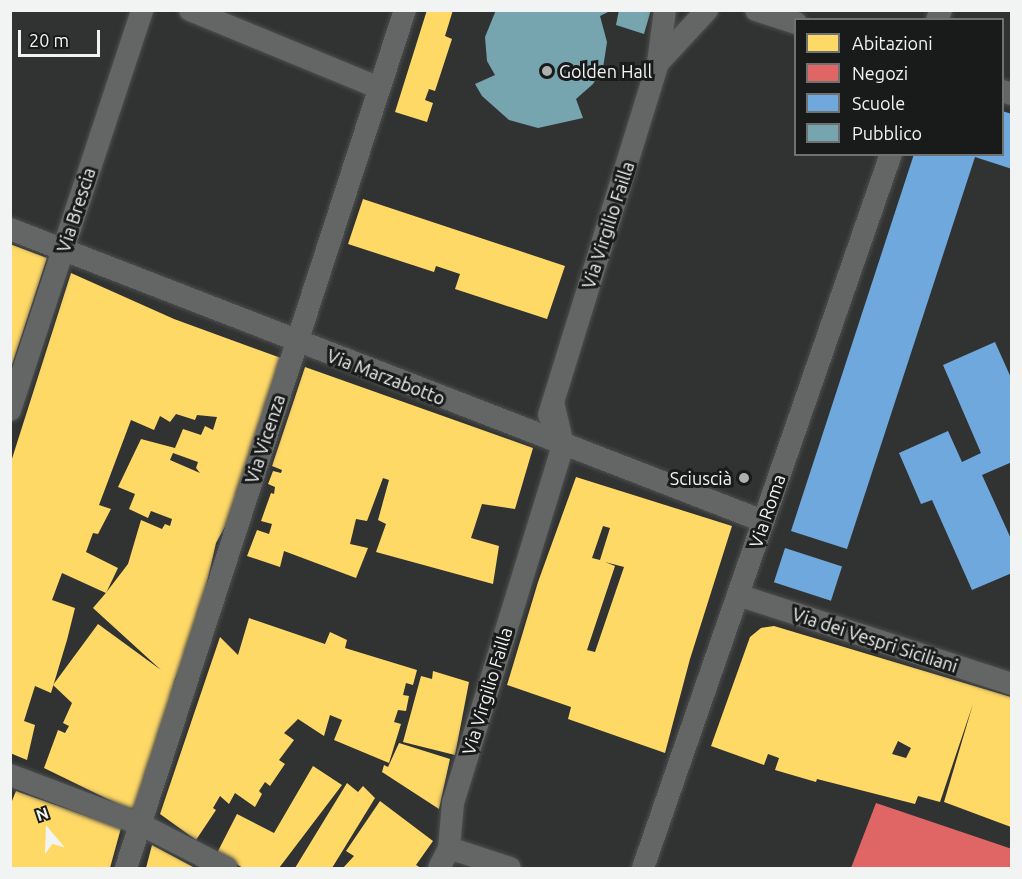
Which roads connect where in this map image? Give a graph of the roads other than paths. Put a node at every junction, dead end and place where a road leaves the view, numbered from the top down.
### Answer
1 (142, 10) edge
2 (190, 10) edge
3 (405, 10) edge
4 (665, 10) edge
5 (707, 10) edge
6 (756, 10) edge
7 (794, 23) edge
8 (658, 63) junction
9 (379, 88) junction
10 (890, 156) edge
11 (10, 229) edge
12 (63, 250) junction
13 (297, 343) junction
14 (553, 402) junction
15 (10, 410) edge
16 (542, 436) junction
17 (563, 445) junction
18 (763, 521) junction
19 (738, 595) junction
20 (1011, 684) edge
21 (10, 775) edge
22 (140, 824) junction
23 (449, 848) junction
24 (126, 868) edge
25 (226, 868) edge
26 (439, 868) edge
27 (510, 868) edge
28 (643, 868) edge

1 - 12 street, Via Brescia
2 - 9 street
3 - 9 street, Via Vicenza
4 - 8 street, Via Virgilio Failla
5 - 8 street
6 - 7 street
8 - 14 street, Via Virgilio Failla
9 - 13 street, Via Vicenza
10 - 18 street, Via Roma
11 - 12 street, Via Marzabotto
12 - 13 street, Via Marzabotto
12 - 15 street, Via Brescia
13 - 16 street, Via Marzabotto
13 - 22 street, Via Vicenza
14 - 16 street, Via Virgilio Failla
14 - 17 street
16 - 17 street, Via Marzabotto
17 - 18 street, Via Marzabotto
17 - 23 street, Via Virgilio Failla
18 - 19 street, Via Roma
19 - 20 street, Via dei Vespri Siciliani
19 - 28 street, Via Roma
21 - 22 street
22 - 24 street, Via Vicenza
22 - 25 street
23 - 26 street, Via Virgilio Failla
23 - 27 street

